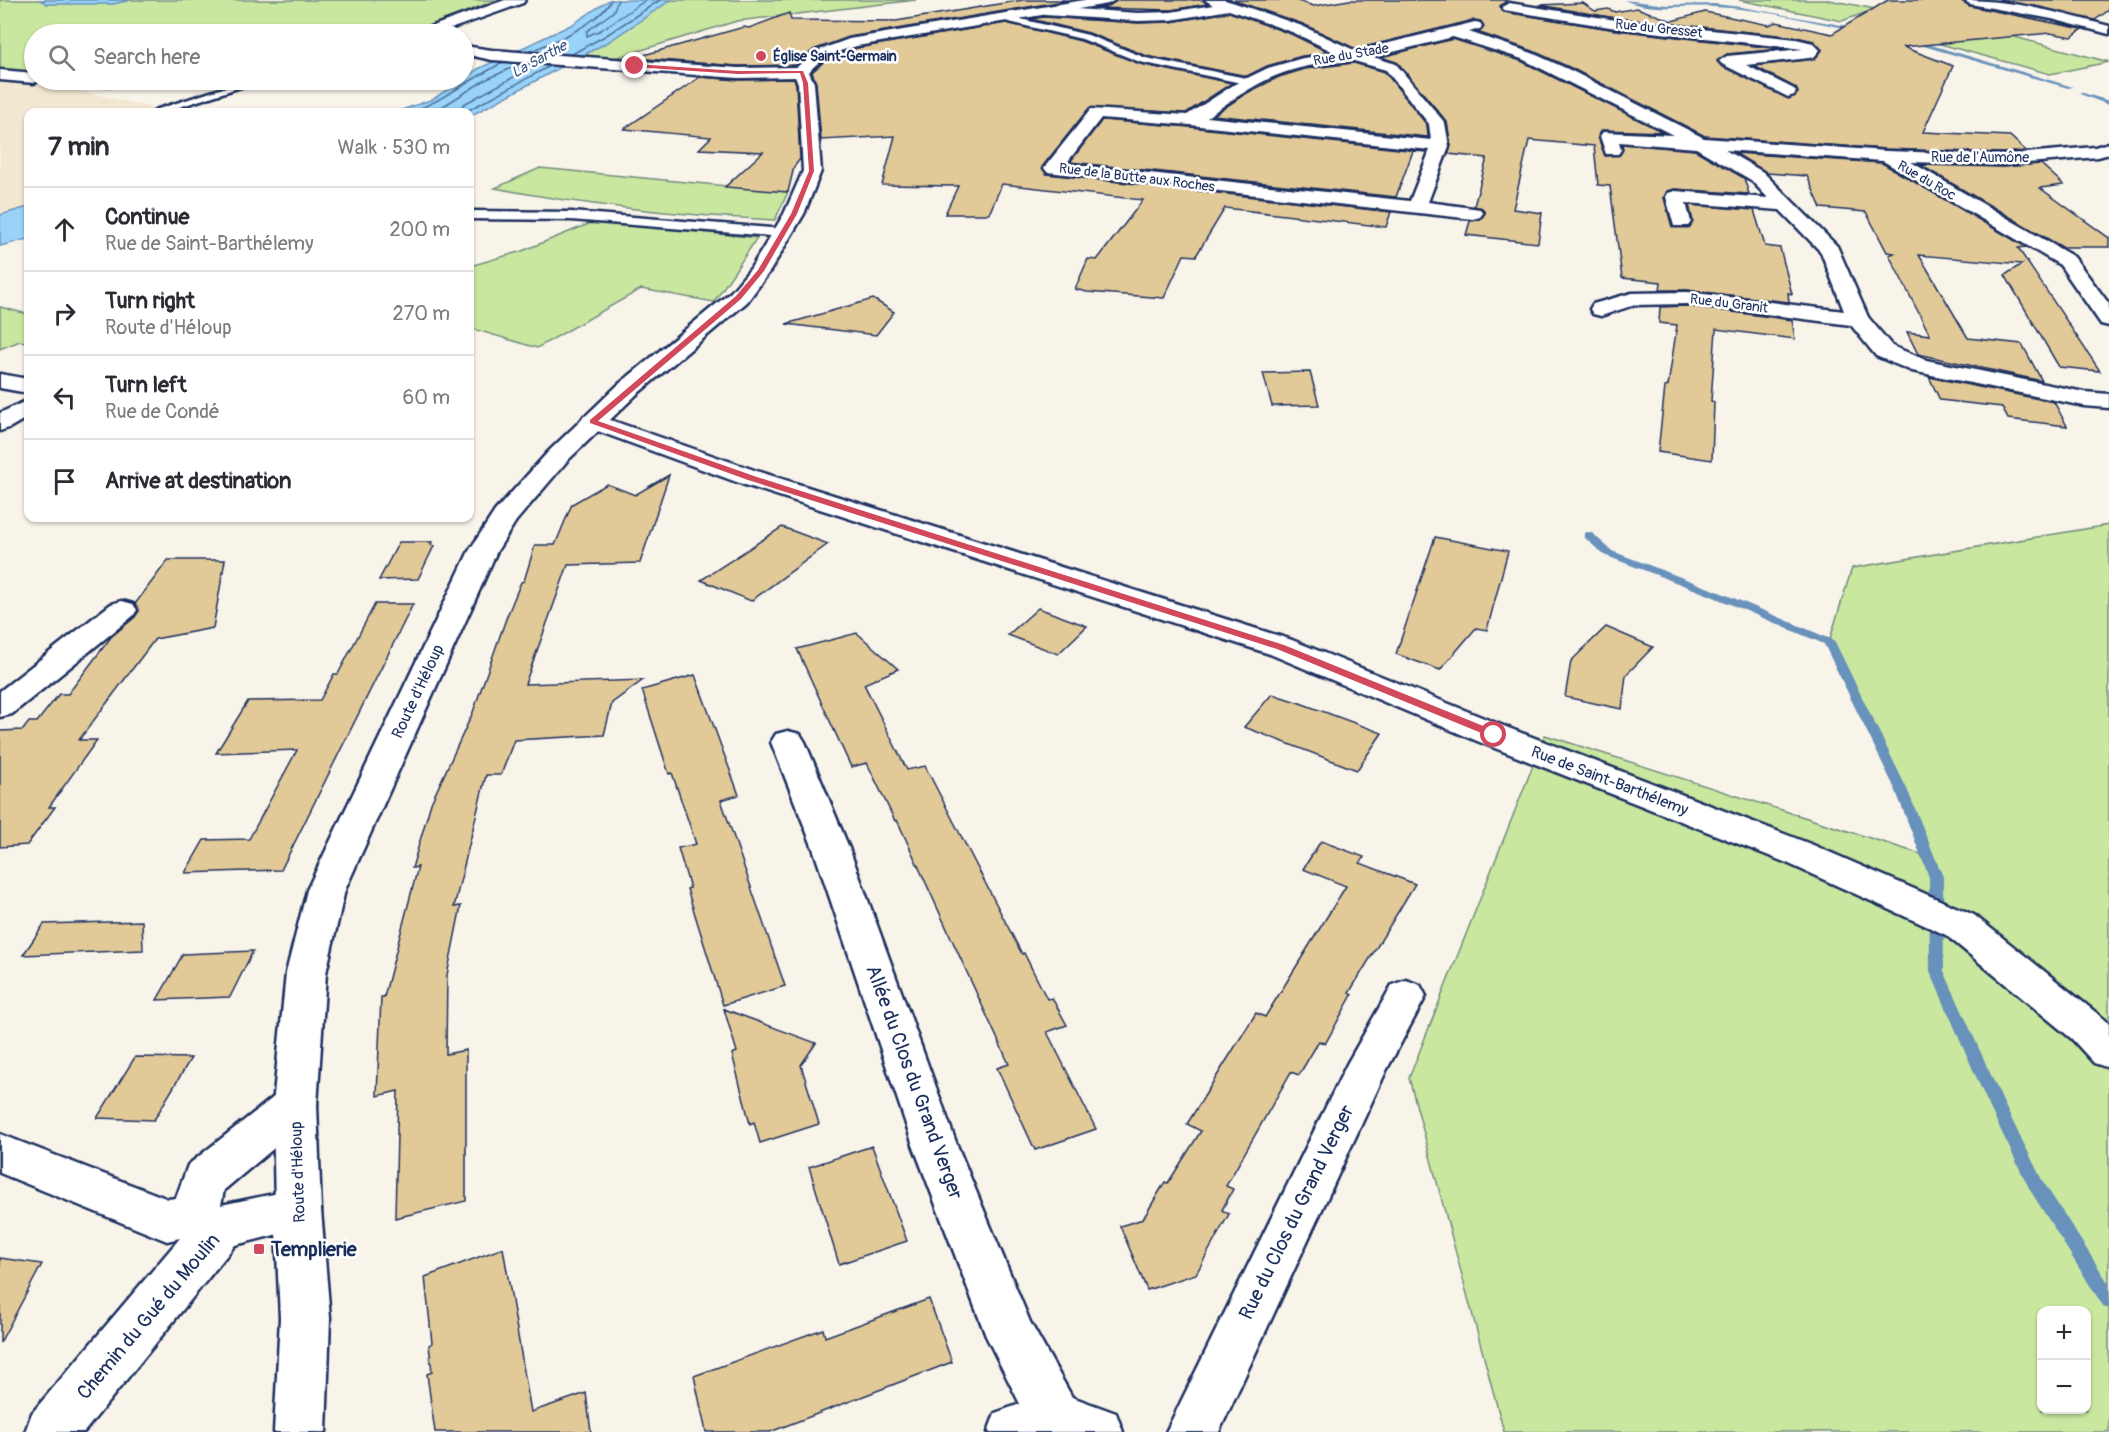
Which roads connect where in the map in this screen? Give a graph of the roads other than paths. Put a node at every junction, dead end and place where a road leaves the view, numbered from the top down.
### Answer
1 (518, 0) edge
2 (1108, 0) edge
3 (1212, 0) edge
4 (1970, 0) edge
5 (1230, 6) junction
6 (1045, 11) junction
7 (1502, 12) edge
8 (1004, 18) junction
9 (452, 24) edge
10 (2109, 30) edge
11 (1454, 32) junction
12 (1738, 37) junction
13 (474, 52) edge
14 (1355, 56) junction
15 (1729, 62) junction
16 (801, 72) junction
17 (0, 75) edge
18 (24, 77) edge
19 (1251, 82) junction
20 (225, 90) edge
21 (1788, 92) dead end
22 (166, 108) edge
23 (1190, 120) junction
24 (1701, 143) junction
25 (1440, 146) junction
26 (2109, 148) edge
27 (1612, 150) dead end
28 (1886, 156) junction
29 (1787, 205) junction
30 (1418, 207) junction
31 (1473, 213) dead end
32 (474, 215) edge
33 (1681, 222) dead end
34 (784, 233) junction
35 (1601, 309) dead end
36 (1858, 319) junction
37 (2109, 319) edge
38 (0, 381) edge
39 (24, 385) edge
40 (2109, 400) edge
41 (24, 409) edge
42 (593, 421) junction
43 (0, 423) edge
44 (122, 610) dead end
45 (0, 707) edge
46 (788, 742) dead end
47 (1407, 996) dead end
48 (2109, 1051) edge
49 (295, 1105) junction
50 (0, 1153) edge
51 (298, 1210) junction
52 (208, 1221) junction
53 (1055, 1427) edge
54 (51, 1432) edge
55 (300, 1432) edge
56 (1191, 1432) edge

1 - 9 street
2 - 6 street
3 - 5 street
4 - 10 street
5 - 6 street
5 - 14 street
6 - 8 street
7 - 11 street, Rue du Stade
7 - 12 street, Rue du Gresset
8 - 16 street
8 - 19 lane
11 - 14 street, Rue du Stade
11 - 24 street, Rue du Roc
12 - 15 street, Rue du Gresset
12 - 15 street, Rue du Gresset
13 - 16 street
14 - 19 street, Rue du Stade
14 - 25 street
15 - 21 street, Rue du Gresset
16 - 34 street, Route d'Héloup
17 - 18 street
19 - 23 street, Rue du Stade
20 - 22 lane
23 - 25 street, Rue de la Butte aux Roches
23 - 30 street, Rue de la Butte aux Roches
24 - 27 street, Rue du Roc
24 - 28 street, Rue du Roc
24 - 29 street, Rue du Roc
25 - 30 street
26 - 28 street, Rue de l'Aumône
28 - 37 street, Rue du Roc
29 - 33 street
29 - 36 street, Rue du Roc
30 - 31 street, Rue de la Butte aux Roches
32 - 34 lane
34 - 42 street, Route d'Héloup
35 - 36 street, Rue du Granit
36 - 40 street, Rue du Roc
38 - 39 street
41 - 43 street
42 - 48 street, Rue de Saint-Barthélemy
42 - 49 street, Route d'Héloup
44 - 45 street
46 - 53 street, Allée du Clos du Grand Verger
47 - 56 street, Rue du Clos du Grand Verger
49 - 51 street, Route d'Héloup
49 - 52 street
50 - 52 street
51 - 52 street
51 - 55 street, Route d'Héloup
52 - 54 street, Chemin du Gué du Moulin

